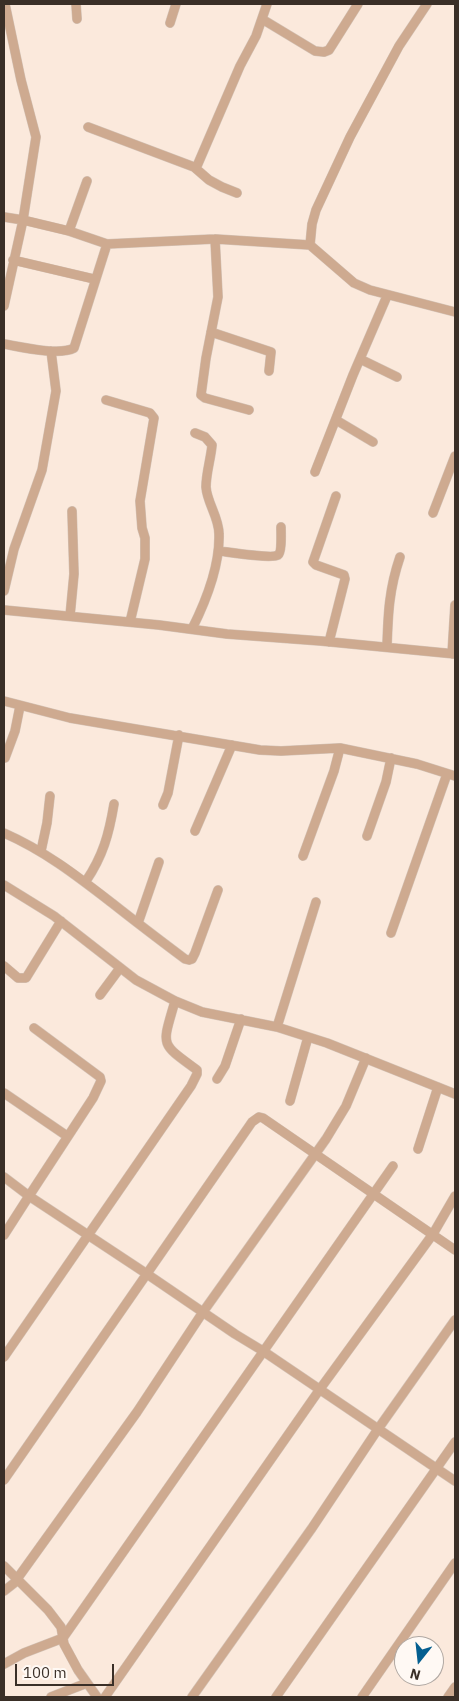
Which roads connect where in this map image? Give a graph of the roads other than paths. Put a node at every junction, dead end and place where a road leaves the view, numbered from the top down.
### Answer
1 (5, 4) edge
2 (76, 4) edge
3 (176, 4) edge
4 (267, 4) edge
5 (358, 4) edge
6 (427, 4) edge
7 (77, 19) dead end
8 (262, 19) junction
9 (170, 22) dead end
10 (88, 127) dead end
11 (194, 167) junction
12 (87, 181) dead end
13 (237, 193) dead end
14 (4, 217) edge
15 (23, 220) junction
16 (69, 231) junction
17 (215, 239) junction
18 (107, 244) junction
19 (310, 245) junction
20 (13, 260) junction
21 (94, 279) junction
22 (387, 296) junction
23 (4, 306) edge
24 (455, 312) edge
25 (211, 332) junction
26 (4, 344) edge
27 (51, 351) junction
28 (360, 359) junction
29 (269, 371) dead end
30 (397, 377) dead end
31 (106, 400) dead end
32 (249, 410) dead end
33 (336, 420) junction
34 (195, 433) dead end
35 (373, 442) dead end
36 (455, 456) edge
37 (315, 472) dead end
38 (336, 496) dead end
39 (72, 511) dead end
40 (432, 513) dead end
41 (281, 528) dead end
42 (219, 551) junction
43 (400, 557) dead end
44 (4, 591) edge
45 (455, 605) edge
46 (4, 610) edge
47 (70, 616) junction
48 (130, 622) junction
49 (192, 629) junction
50 (329, 642) junction
51 (387, 647) junction
52 (453, 654) edge
53 (4, 700) edge
54 (20, 706) junction
55 (179, 735) junction
56 (232, 745) junction
57 (340, 748) junction
58 (5, 758) edge
59 (391, 758) junction
60 (451, 775) edge
61 (50, 796) dead end
62 (114, 804) dead end
63 (162, 805) dead end
64 (195, 831) dead end
65 (4, 833) edge
66 (367, 836) dead end
67 (41, 852) junction
68 (303, 856) dead end
69 (159, 862) dead end
70 (86, 881) junction
71 (4, 884) edge
72 (218, 890) dead end
73 (316, 902) dead end
74 (61, 921) junction
75 (138, 923) junction
76 (391, 933) dead end
77 (4, 966) edge
78 (120, 968) junction
79 (100, 995) dead end
80 (174, 1001) junction
81 (241, 1019) junction
82 (277, 1027) junction
83 (34, 1028) dead end
84 (308, 1037) junction
85 (366, 1058) junction
86 (217, 1079) dead end
87 (438, 1087) junction
88 (4, 1093) edge
89 (455, 1094) edge
90 (290, 1101) dead end
91 (68, 1136) junction
92 (418, 1148) dead end
93 (316, 1153) junction
94 (393, 1166) dead end
95 (4, 1177) edge
96 (373, 1194) junction
97 (29, 1196) junction
98 (455, 1196) edge
99 (433, 1234) junction
100 (4, 1235) edge
101 (89, 1235) junction
102 (455, 1250) edge
103 (147, 1274) junction
104 (203, 1312) junction
105 (455, 1320) edge
106 (263, 1351) junction
107 (4, 1357) edge
108 (320, 1390) junction
109 (378, 1429) junction
110 (455, 1442) edge
111 (436, 1469) junction
112 (4, 1480) edge
113 (455, 1481) edge
114 (455, 1563) edge
115 (4, 1566) edge
116 (18, 1579) junction
117 (4, 1591) edge
118 (63, 1638) junction
119 (4, 1664) edge
120 (87, 1683) junction
121 (455, 1687) edge
122 (51, 1697) edge
123 (97, 1697) edge
124 (105, 1697) edge
125 (192, 1697) edge
126 (276, 1697) edge
127 (362, 1697) edge
128 (448, 1697) edge

1 - 15 street
2 - 7 street
3 - 9 street
4 - 8 street
5 - 8 street
6 - 19 street
8 - 11 street
10 - 11 street
11 - 13 street
12 - 16 street
14 - 15 street
15 - 16 street
15 - 20 street
16 - 18 street
17 - 18 street
17 - 19 street
17 - 25 street
18 - 21 street
19 - 22 street
20 - 21 street
20 - 23 street
21 - 27 street
22 - 24 street
22 - 28 street
25 - 29 street
25 - 32 street
26 - 27 street
27 - 44 street
28 - 30 street
28 - 33 street
31 - 48 street
33 - 35 street
33 - 37 street
34 - 42 street
36 - 40 street
38 - 50 street
39 - 47 street
41 - 42 street
42 - 49 street
43 - 51 street
45 - 52 street
46 - 47 street
47 - 48 street
48 - 49 street
49 - 50 street
50 - 51 street
51 - 52 street
53 - 54 street
54 - 55 street
54 - 58 street
55 - 56 street
55 - 63 street
56 - 57 street
56 - 64 street
57 - 59 street
57 - 68 street
59 - 60 street
59 - 66 street
60 - 76 street
61 - 67 street
62 - 70 street
65 - 67 street
67 - 70 street
69 - 75 street
70 - 75 street
71 - 74 street
72 - 75 street
73 - 82 street
74 - 77 street
74 - 78 street
78 - 79 street
78 - 80 street
80 - 81 street
80 - 101 street
81 - 82 street
81 - 86 street
82 - 84 street
83 - 91 street
84 - 85 street
84 - 90 street
85 - 87 street
85 - 93 street
87 - 89 street
87 - 92 street
88 - 91 street
91 - 97 street
93 - 96 street
93 - 103 street
93 - 104 street
94 - 96 street
95 - 97 street
96 - 99 street
96 - 106 street
97 - 100 street
97 - 101 street
98 - 99 street
99 - 102 street
99 - 108 street
101 - 103 street
101 - 107 street
103 - 104 street
103 - 112 street
104 - 106 street
104 - 116 street
105 - 109 street
106 - 108 street
106 - 118 street
108 - 109 street
108 - 124 street
109 - 111 street
109 - 125 street
110 - 111 street
111 - 113 street
111 - 126 street
114 - 127 street
115 - 116 street
116 - 117 street
116 - 118 street
118 - 119 street
118 - 120 street
120 - 122 street
120 - 123 street
121 - 128 street

